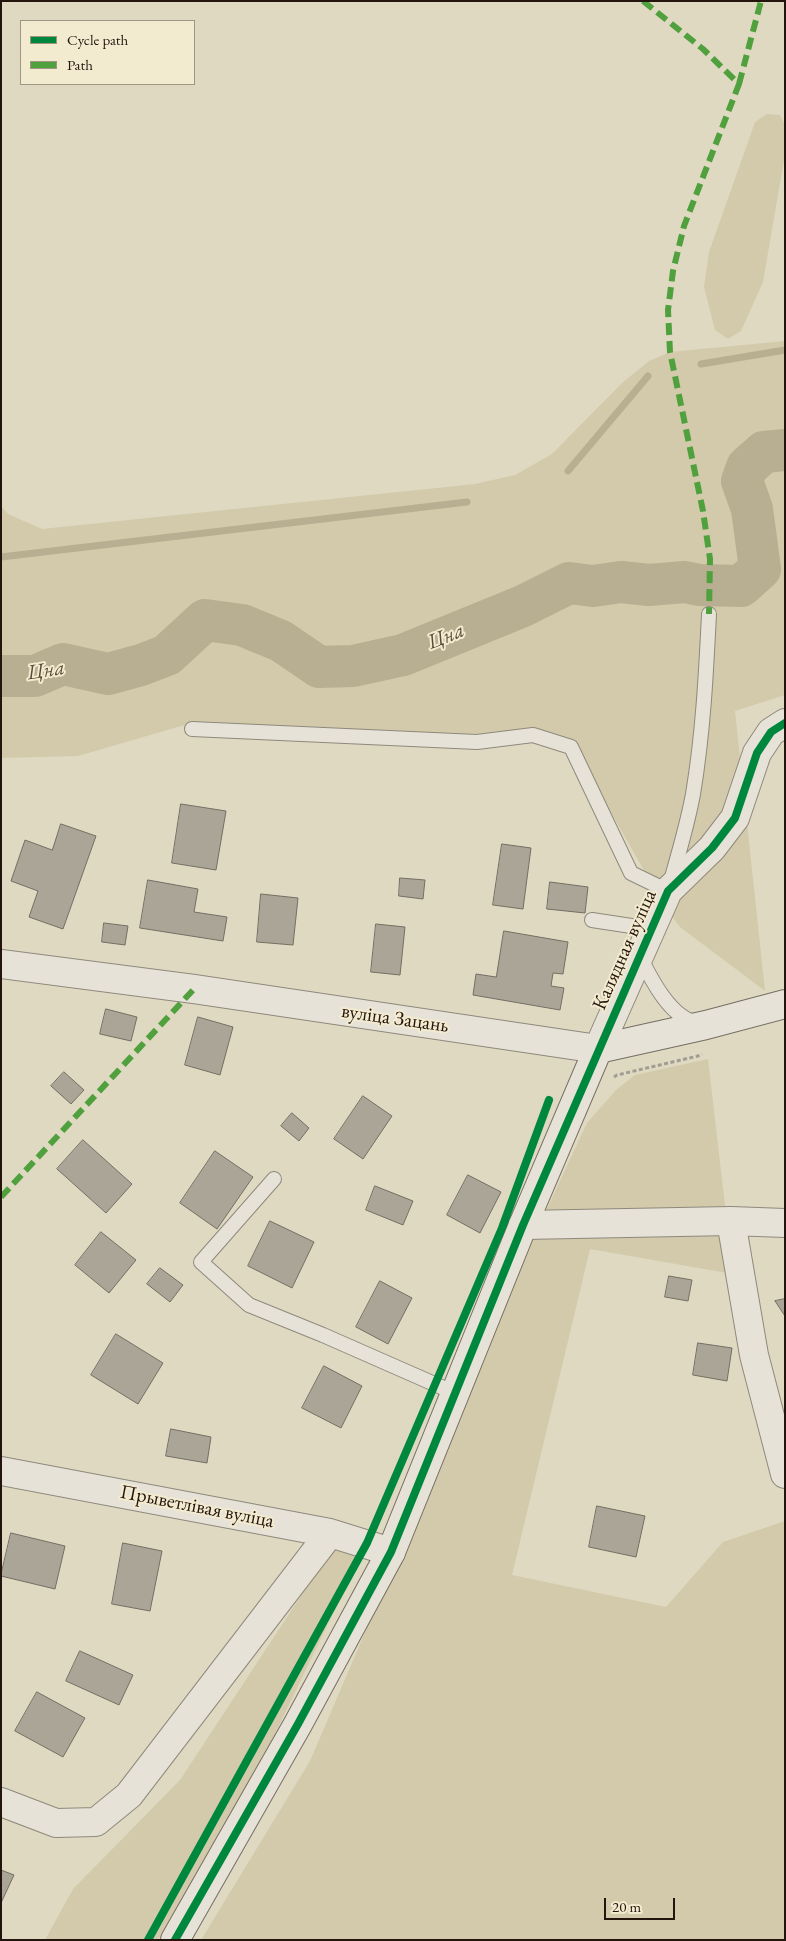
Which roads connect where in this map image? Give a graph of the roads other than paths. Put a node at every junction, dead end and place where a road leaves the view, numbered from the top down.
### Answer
1 (709, 614) dead end
2 (785, 723) edge
3 (192, 729) dead end
4 (668, 891) junction
5 (592, 920) dead end
6 (651, 929) junction
7 (640, 957) junction
8 (1, 964) edge
9 (785, 1004) edge
10 (706, 1025) junction
11 (598, 1049) junction
12 (274, 1179) dead end
13 (731, 1221) junction
14 (785, 1223) edge
15 (523, 1225) junction
16 (455, 1393) junction
17 (1, 1471) edge
18 (785, 1474) edge
19 (330, 1533) junction
20 (391, 1552) junction
21 (1, 1802) edge
22 (175, 1940) edge

1 - 4 lane
2 - 4 street, Калядная вуліца
3 - 4 lane
4 - 6 street, Калядная вуліца
5 - 6 lane
6 - 7 street, Калядная вуліца
7 - 10 lane
7 - 11 street, Калядная вуліца
8 - 11 street, вуліца Зацань
9 - 10 street, вуліца Зацань
10 - 11 street, вуліца Зацань
11 - 15 street, Калядная вуліца
12 - 16 lane
13 - 14 street
13 - 15 street
13 - 18 street
15 - 16 street, Калядная вуліца
16 - 20 street, Калядная вуліца
17 - 19 street, Прыветлівая вуліца
19 - 20 street, Прыветлівая вуліца
19 - 21 street
20 - 22 street, Калядная вуліца

